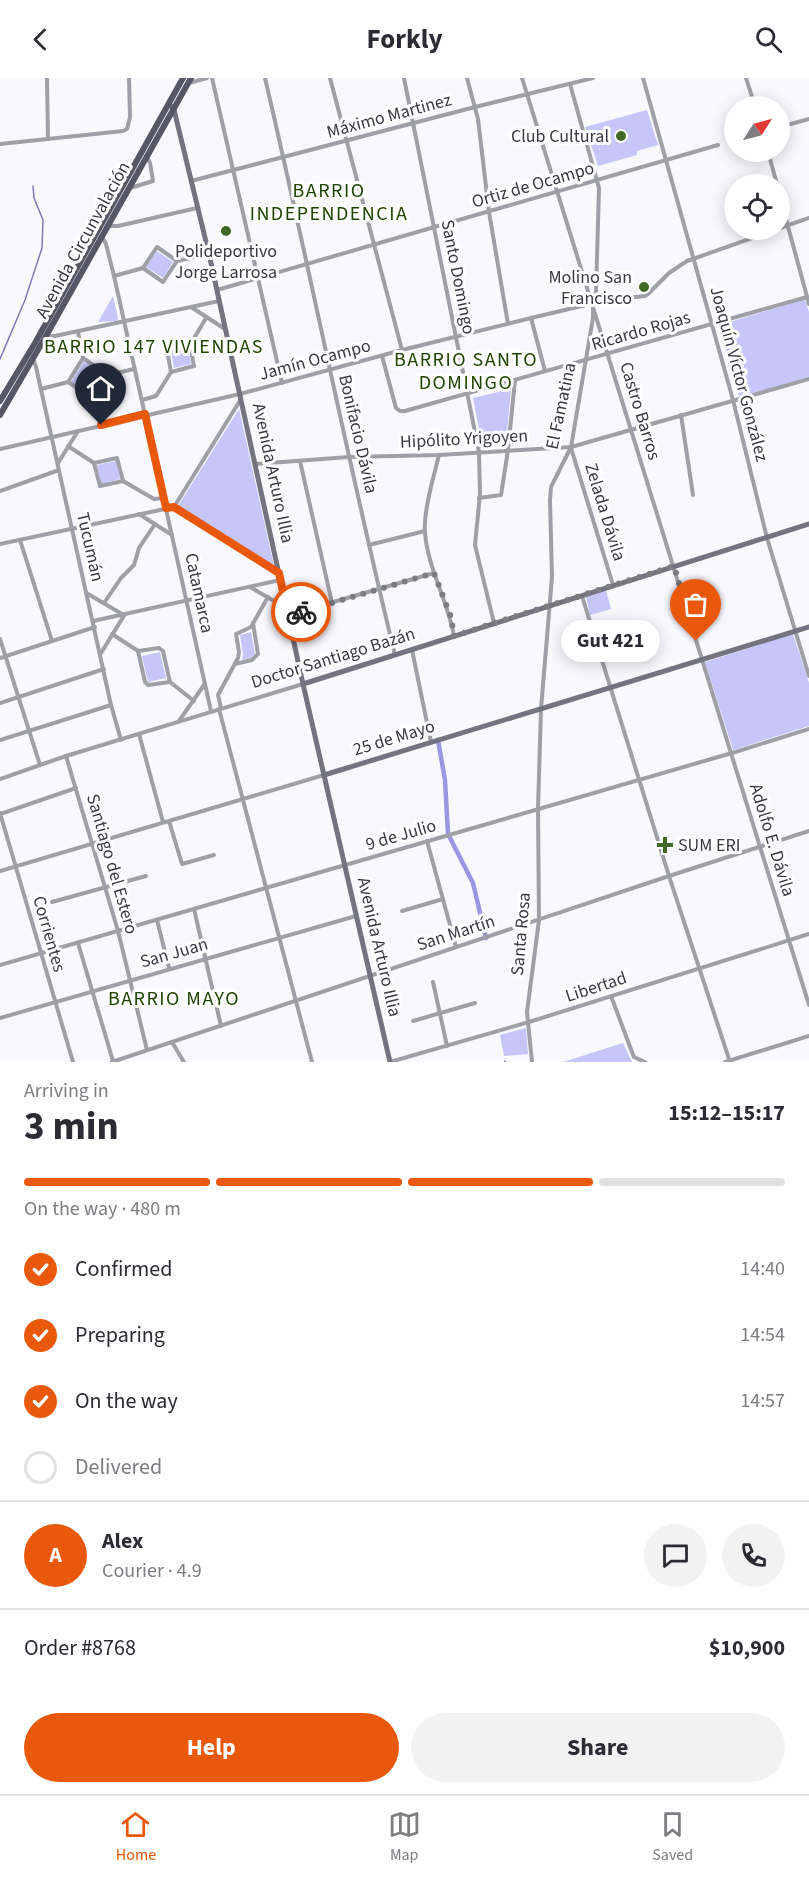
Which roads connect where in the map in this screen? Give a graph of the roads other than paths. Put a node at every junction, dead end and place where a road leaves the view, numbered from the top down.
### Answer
1 (47, 78) edge
2 (129, 78) edge
3 (207, 78) edge
4 (212, 78) edge
5 (265, 78) edge
6 (330, 78) edge
7 (404, 78) edge
8 (467, 78) edge
9 (522, 78) edge
10 (594, 78) edge
11 (643, 78) edge
12 (746, 78) edge
13 (187, 80) edge
14 (570, 84) junction
15 (527, 95) junction
16 (752, 96) edge
17 (171, 106) junction
18 (475, 107) junction
19 (809, 119) edge
20 (413, 123) junction
21 (790, 124) edge
22 (48, 139) junction
23 (347, 141) junction
24 (0, 144) edge
25 (718, 145) dead end
26 (147, 157) junction
27 (284, 157) junction
28 (666, 160) junction
29 (234, 170) junction
30 (598, 180) junction
31 (191, 181) junction
32 (129, 188) junction
33 (556, 192) junction
34 (197, 208) junction
35 (489, 212) junction
36 (809, 219) edge
37 (790, 224) edge
38 (108, 226) junction
39 (435, 227) junction
40 (790, 233) edge
41 (102, 236) junction
42 (746, 240) edge
43 (375, 245) junction
44 (208, 254) junction
45 (694, 258) junction
46 (177, 261) junction
47 (308, 264) junction
48 (143, 268) junction
49 (114, 276) junction
50 (257, 278) junction
51 (216, 290) junction
52 (807, 297) junction
53 (219, 301) junction
54 (593, 304) junction
55 (809, 304) edge
56 (190, 307) junction
57 (206, 318) junction
58 (531, 318) junction
59 (123, 322) junction
60 (508, 324) junction
61 (713, 324) junction
62 (225, 329) junction
63 (78, 332) junction
64 (46, 336) junction
65 (456, 338) junction
66 (190, 345) junction
67 (402, 350) junction
68 (608, 355) junction
69 (382, 356) junction
70 (83, 358) junction
71 (33, 359) junction
72 (585, 361) junction
73 (134, 369) junction
74 (330, 370) junction
75 (545, 371) junction
76 (171, 372) junction
77 (108, 375) junction
78 (809, 379) edge
79 (515, 380) junction
80 (68, 382) junction
81 (282, 383) junction
82 (41, 389) junction
83 (467, 394) junction
84 (240, 396) junction
85 (142, 400) junction
86 (734, 400) junction
87 (0, 401) edge
88 (145, 414) junction
89 (0, 415) edge
90 (681, 415) junction
91 (631, 429) junction
92 (78, 430) junction
93 (52, 436) junction
94 (69, 446) junction
95 (571, 447) junction
96 (0, 449) edge
97 (508, 450) junction
98 (478, 452) junction
99 (438, 455) junction
100 (349, 457) junction
101 (300, 461) junction
102 (58, 463) junction
103 (94, 463) junction
104 (256, 464) junction
105 (59, 470) junction
106 (123, 481) junction
107 (0, 490) edge
108 (693, 495) dead end
109 (164, 498) junction
110 (479, 498) junction
111 (174, 507) junction
112 (166, 508) junction
113 (138, 513) junction
114 (155, 524) junction
115 (809, 524) edge
116 (72, 528) junction
117 (425, 531) junction
118 (172, 535) junction
119 (767, 538) junction
120 (20, 540) junction
121 (0, 544) edge
122 (369, 545) junction
123 (674, 566) junction
124 (434, 573) junction
125 (280, 577) junction
126 (613, 585) junction
127 (249, 586) junction
128 (379, 589) junction
129 (87, 594) junction
130 (581, 596) junction
131 (268, 597) junction
132 (187, 600) junction
133 (104, 603) junction
134 (332, 603) junction
135 (551, 604) junction
136 (286, 608) junction
137 (123, 614) junction
138 (288, 615) junction
139 (93, 621) junction
140 (253, 623) junction
141 (494, 623) junction
142 (95, 627) junction
143 (809, 627) edge
144 (796, 631) junction
145 (112, 634) junction
146 (454, 636) junction
147 (0, 639) edge
148 (51, 641) junction
149 (412, 650) junction
150 (138, 651) junction
151 (101, 654) junction
152 (395, 655) junction
153 (6, 656) junction
154 (0, 658) edge
155 (702, 659) junction
156 (235, 664) junction
157 (104, 669) junction
158 (809, 676) edge
159 (170, 682) junction
160 (303, 684) junction
161 (204, 685) junction
162 (609, 687) junction
163 (18, 698) junction
164 (194, 700) junction
165 (0, 704) edge
166 (111, 705) junction
167 (220, 709) junction
168 (541, 709) junction
169 (211, 711) junction
170 (179, 721) junction
171 (809, 729) edge
172 (29, 730) junction
173 (139, 734) junction
174 (0, 740) edge
175 (121, 740) junction
176 (431, 742) junction
177 (732, 753) junction
178 (66, 756) junction
179 (40, 765) junction
180 (324, 775) junction
181 (0, 779) edge
182 (638, 779) junction
183 (76, 788) junction
184 (242, 798) junction
185 (538, 808) junction
186 (0, 814) edge
187 (169, 820) junction
188 (163, 822) junction
189 (809, 831) edge
190 (427, 841) junction
191 (93, 843) junction
192 (760, 847) junction
193 (214, 855) dead end
194 (345, 865) junction
195 (16, 866) junction
196 (0, 871) edge
197 (146, 876) dead end
198 (669, 876) junction
199 (106, 887) junction
200 (267, 887) junction
201 (443, 899) junction
202 (52, 902) dead end
203 (194, 909) junction
204 (402, 910) dead end
205 (357, 915) junction
206 (157, 920) junction
207 (539, 920) junction
208 (118, 931) junction
209 (809, 933) edge
210 (280, 937) junction
211 (789, 940) junction
212 (78, 942) junction
213 (456, 948) junction
214 (40, 954) junction
215 (205, 958) junction
216 (0, 965) edge
217 (698, 968) junction
218 (169, 969) junction
219 (371, 976) junction
220 (131, 980) junction
221 (433, 982) dead end
222 (92, 991) junction
223 (611, 996) junction
224 (295, 1001) junction
225 (55, 1002) junction
226 (475, 1003) dead end
227 (809, 1005) edge
228 (440, 1014) junction
229 (0, 1018) edge
230 (413, 1021) dead end
231 (529, 1022) junction
232 (221, 1026) junction
233 (809, 1036) edge
234 (172, 1042) junction
235 (447, 1046) junction
236 (147, 1050) junction
237 (73, 1062) edge
238 (113, 1062) edge
239 (184, 1062) edge
240 (312, 1062) edge
241 (390, 1062) edge
242 (532, 1062) edge
243 (645, 1062) edge
244 (728, 1062) edge

1 - 22 street
2 - 22 street
3 - 13 street
4 - 29 street
5 - 27 street, Bonifacio Dávila
6 - 23 street
7 - 20 street, Santo Domingo
8 - 18 street
9 - 15 street, Castro Barros
10 - 14 street, Máximo Martinez
11 - 28 street, Joaquín Víctor González
12 - 16 street
13 - 17 main road, Avenida Circunvalación
14 - 15 street, Máximo Martinez
14 - 30 street, El Famatina
15 - 18 street, Máximo Martinez
15 - 33 street, Castro Barros
17 - 26 main road, Avenida Circunvalación
17 - 31 main road, Avenida Arturo Illia
17 - 87 main road, Avenida Circunvalación
18 - 20 street, Máximo Martinez
18 - 35 street
19 - 21 street
20 - 23 street, Máximo Martinez
20 - 39 street, Santo Domingo
22 - 24 street
23 - 27 street, Máximo Martinez
23 - 43 street
25 - 28 street, Ortiz de Ocampo
26 - 32 main road, Avenida Circunvalación
26 - 32 street
27 - 29 street, Máximo Martinez
27 - 47 street, Bonifacio Dávila
28 - 30 street, Ortiz de Ocampo
28 - 45 street, Joaquín Víctor González
29 - 31 street, Máximo Martinez
29 - 50 street
30 - 33 street, Ortiz de Ocampo
30 - 54 street, El Famatina
31 - 34 main road, Avenida Arturo Illia
32 - 38 main road, Avenida Circunvalación
33 - 35 street, Ortiz de Ocampo
33 - 54 street, Castro Barros
34 - 38 street
34 - 44 main road, Avenida Arturo Illia
35 - 39 street, Ortiz de Ocampo
35 - 60 street
36 - 37 street
38 - 41 main road, Avenida Circunvalación
39 - 43 street, Ortiz de Ocampo
39 - 65 street, Santo Domingo
40 - 52 street
41 - 49 street, Catamarca
41 - 64 main road, Avenida Circunvalación
42 - 45 street, Jamín Ocampo
43 - 47 street, Ortiz de Ocampo
43 - 67 street
44 - 46 street
44 - 51 main road, Avenida Arturo Illia
45 - 54 street, Jamín Ocampo
45 - 61 street, Joaquín Víctor González
46 - 48 street
46 - 48 street
47 - 50 street, Ortiz de Ocampo
47 - 74 street, Bonifacio Dávila
48 - 49 street
49 - 59 street, Catamarca
50 - 51 street, Ortiz de Ocampo
50 - 81 street
51 - 53 main road, Avenida Arturo Illia
52 - 55 street
52 - 61 street, Ricardo Rojas
53 - 56 street
53 - 62 main road, Avenida Arturo Illia
54 - 58 street, Jamín Ocampo
54 - 68 street, Castro Barros
54 - 72 street, El Famatina
56 - 57 street
56 - 59 street
57 - 62 street
57 - 66 street
58 - 60 street, Jamín Ocampo
58 - 75 street
59 - 63 street
59 - 73 street, Catamarca
60 - 65 street, Jamín Ocampo
61 - 68 street, Ricardo Rojas
61 - 86 street, Joaquín Víctor González
62 - 84 main road, Avenida Arturo Illia
63 - 64 street
63 - 70 street
64 - 71 main road, Avenida Circunvalación
65 - 67 street, Jamín Ocampo
65 - 83 street, Santo Domingo
66 - 76 street
66 - 76 street
67 - 69 street, Jamín Ocampo
68 - 72 street, Ricardo Rojas
68 - 91 street, Castro Barros
69 - 74 street, Jamín Ocampo
69 - 83 street, Ricardo Rojas
70 - 77 street
70 - 80 street
71 - 82 street, Tucumán
71 - 89 main road, Avenida Circunvalación
72 - 75 street, Ricardo Rojas
72 - 95 street, El Famatina
73 - 77 street
73 - 85 street, Catamarca
74 - 81 street, Jamín Ocampo
74 - 100 street, Bonifacio Dávila
75 - 79 street, Ricardo Rojas
76 - 85 street
77 - 80 street
78 - 86 street, Hipólito Yrigoyen
79 - 83 street, Ricardo Rojas
79 - 97 street
80 - 82 street
81 - 84 street, Jamín Ocampo
82 - 93 street, Tucumán
83 - 98 street, Santo Domingo
84 - 88 street, Jamín Ocampo
84 - 104 main road, Avenida Arturo Illia
84 - 111 street
85 - 88 street, Catamarca
86 - 90 street, Hipólito Yrigoyen
86 - 119 street, Joaquín Víctor González
88 - 92 street, Jamín Ocampo
88 - 109 street, Catamarca
90 - 91 street, Hipólito Yrigoyen
90 - 108 street
91 - 95 street, Hipólito Yrigoyen
91 - 123 street, Castro Barros
92 - 93 street, Jamín Ocampo
92 - 94 street
93 - 96 street, Jamín Ocampo
93 - 102 street, Tucumán
94 - 102 street
94 - 103 street
95 - 97 street, Hipólito Yrigoyen
95 - 126 street, Zelada Dávila
95 - 135 street, El Famatina
97 - 98 street, Hipólito Yrigoyen
97 - 110 street
98 - 99 street, Hipólito Yrigoyen
98 - 110 street, Santo Domingo
99 - 100 street, Hipólito Yrigoyen
99 - 117 street
100 - 101 street, Hipólito Yrigoyen
100 - 122 street, Bonifacio Dávila
101 - 104 street, Hipólito Yrigoyen
101 - 134 street
102 - 105 street, Tucumán
103 - 106 street
103 - 106 street
104 - 125 main road, Avenida Arturo Illia
105 - 107 street
105 - 116 street, Tucumán
106 - 109 street
109 - 112 street, Catamarca
110 - 141 street, Santo Domingo
111 - 112 street
111 - 125 street
112 - 113 street
112 - 118 street, Catamarca
113 - 114 street
113 - 116 street
114 - 118 street
114 - 133 street
115 - 119 main road, Doctor Santiago Bazán
116 - 120 street
116 - 129 street, Tucumán
117 - 122 street
117 - 124 street
118 - 132 street, Catamarca
119 - 123 main road, Doctor Santiago Bazán
119 - 144 street, Joaquín Víctor González
120 - 121 street
120 - 148 street
122 - 128 street, Bonifacio Dávila
123 - 126 main road, Doctor Santiago Bazán
123 - 155 street, Castro Barros
124 - 128 street
124 - 146 street
125 - 127 street
125 - 136 main road, Avenida Arturo Illia
126 - 130 main road, Doctor Santiago Bazán
127 - 131 street
127 - 132 street
128 - 134 street
128 - 152 street, Bonifacio Dávila
129 - 133 street
129 - 139 street, Tucumán
130 - 135 main road, Doctor Santiago Bazán
130 - 162 street
131 - 136 street
131 - 140 street
132 - 137 street
132 - 161 street, Catamarca
133 - 137 street
134 - 138 street
135 - 141 main road, Doctor Santiago Bazán
135 - 168 street, El Famatina
136 - 138 main road, Avenida Arturo Illia
137 - 139 street
137 - 145 street
138 - 160 main road, Avenida Arturo Illia
139 - 142 street, Tucumán
140 - 156 street
140 - 156 street
141 - 146 main road, Doctor Santiago Bazán
142 - 148 street
142 - 151 street, Tucumán
143 - 144 main road, 25 de Mayo
144 - 155 main road, 25 de Mayo
144 - 158 street, Joaquín Víctor González
145 - 150 street
145 - 151 street
146 - 149 main road, Doctor Santiago Bazán
147 - 153 street
148 - 153 street
149 - 152 main road, Doctor Santiago Bazán
149 - 176 street
150 - 159 street
150 - 159 street
151 - 157 street, Tucumán
152 - 160 main road, Doctor Santiago Bazán
153 - 154 street
153 - 163 street
155 - 162 main road, 25 de Mayo
155 - 177 street, Castro Barros
156 - 167 street
157 - 163 street
157 - 166 street, Tucumán
159 - 164 street
160 - 167 street, Doctor Santiago Bazán
160 - 180 main road, Avenida Arturo Illia
161 - 164 street
161 - 169 street, Catamarca
162 - 168 main road, 25 de Mayo
162 - 182 street
163 - 165 street
163 - 172 street
164 - 170 street
166 - 172 street
166 - 175 street, Tucumán
167 - 169 street, Doctor Santiago Bazán
167 - 184 street
168 - 176 main road, 25 de Mayo
168 - 185 street, El Famatina
169 - 170 street, Doctor Santiago Bazán
170 - 173 street, Doctor Santiago Bazán
171 - 177 street, 9 de Julio
172 - 174 street
172 - 179 street
173 - 175 street, Doctor Santiago Bazán
173 - 188 street
175 - 178 street, Doctor Santiago Bazán
176 - 180 main road, 25 de Mayo
177 - 182 street, 9 de Julio
177 - 192 street, Adolfo E. Dávila
178 - 179 street, Doctor Santiago Bazán
178 - 183 street, Santiago del Estero
179 - 181 street, Doctor Santiago Bazán
180 - 184 street, 25 de Mayo
180 - 194 main road, Avenida Arturo Illia
182 - 185 street, 9 de Julio
182 - 198 street
183 - 186 street
183 - 191 street, Santiago del Estero
184 - 187 street, 25 de Mayo
184 - 200 street
185 - 190 street, 9 de Julio
185 - 207 street, Santa Rosa
186 - 195 street, Corrientes
187 - 188 street, 25 de Mayo
187 - 193 street
188 - 191 street, 25 de Mayo
189 - 192 street, San Martín
190 - 194 street, 9 de Julio
190 - 201 street
191 - 195 street, 25 de Mayo
191 - 199 street, Santiago del Estero
192 - 198 street, San Martín
192 - 211 street, Adolfo E. Dávila
194 - 200 street, 9 de Julio
194 - 205 main road, Avenida Arturo Illia
195 - 196 street, 25 de Mayo
195 - 214 street, Corrientes
197 - 199 street
198 - 207 street, San Martín
198 - 217 street
199 - 202 street
199 - 208 street, Santiago del Estero
200 - 203 street, 9 de Julio
200 - 210 street
201 - 204 street
201 - 213 street
203 - 206 street, 9 de Julio
203 - 215 street
205 - 210 street, San Juan
205 - 219 main road, Avenida Arturo Illia
206 - 208 street, 9 de Julio
206 - 218 street
207 - 213 street, San Martín
207 - 231 street, Santa Rosa
208 - 212 street, 9 de Julio
208 - 220 street, Santiago del Estero
209 - 211 street, Libertad
210 - 215 street, San Juan
210 - 224 street
211 - 217 street, Libertad
211 - 227 street, Adolfo E. Dávila
212 - 214 street, 9 de Julio
212 - 222 street
213 - 219 street, San Martín
214 - 216 street, 9 de Julio
214 - 225 street, Corrientes
215 - 218 street, San Juan
215 - 232 street
217 - 223 street, Libertad
217 - 244 street
218 - 220 street, San Juan
219 - 224 street, San Martín
219 - 241 main road, Avenida Arturo Illia
220 - 222 street, San Juan
220 - 236 street, Santiago del Estero
221 - 228 street
222 - 225 street, San Juan
222 - 238 street
223 - 231 street, Libertad
223 - 243 street
224 - 232 street, San Martín
224 - 240 street
225 - 229 street, San Juan
225 - 237 street, Corrientes
226 - 228 street
228 - 230 street
228 - 235 street
231 - 235 street, Libertad
231 - 242 street, Santa Rosa
232 - 234 street, San Martín
233 - 244 street
234 - 236 street, San Martín
234 - 239 street
235 - 241 street, Libertad
236 - 238 street, San Martín

